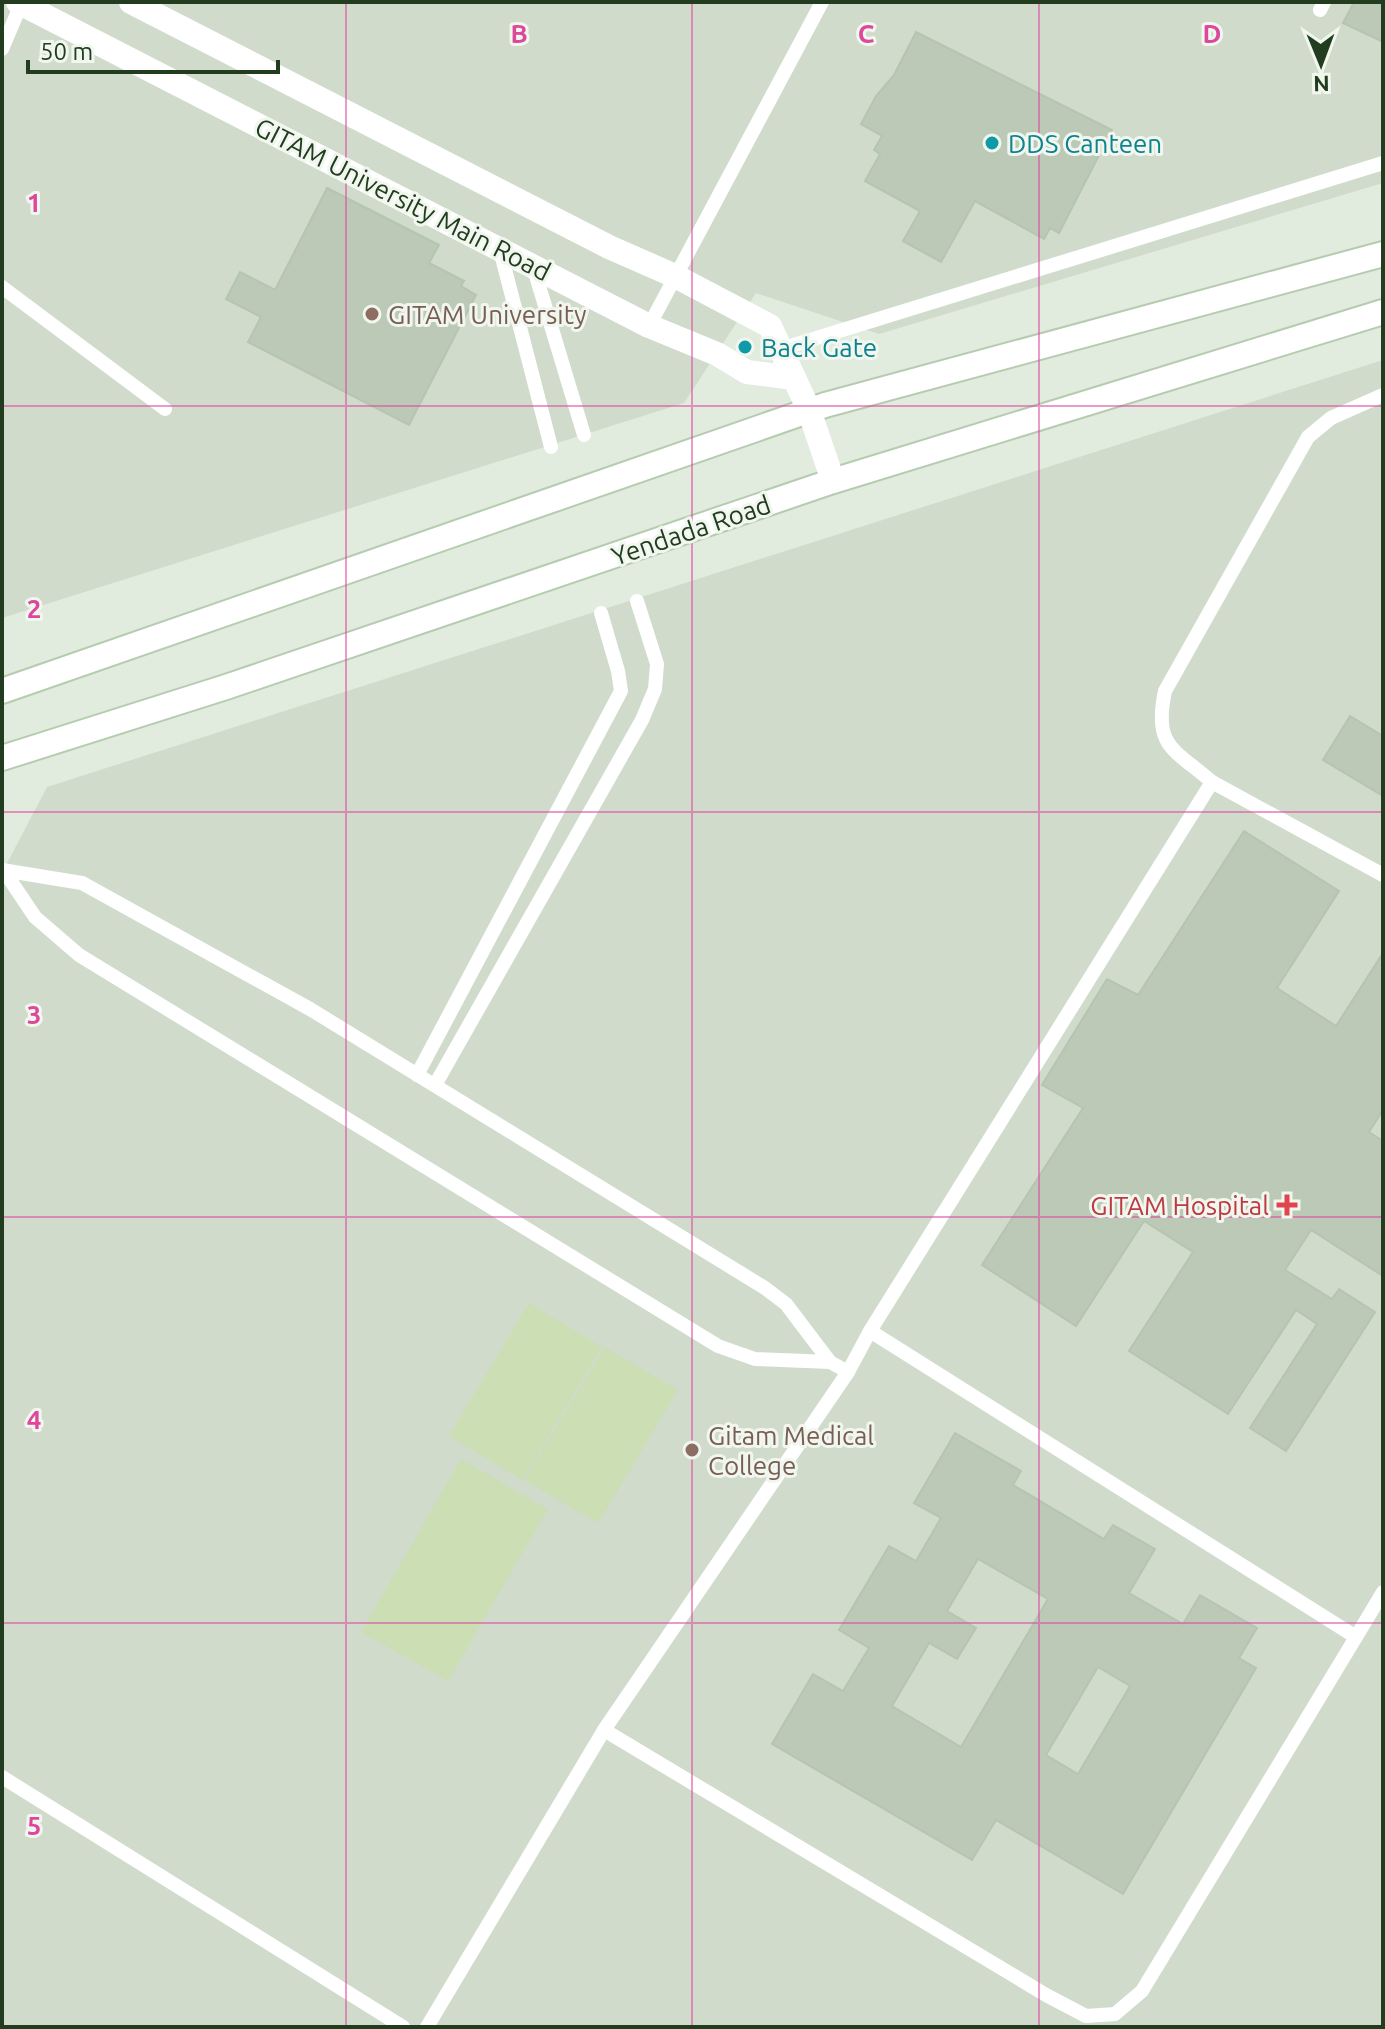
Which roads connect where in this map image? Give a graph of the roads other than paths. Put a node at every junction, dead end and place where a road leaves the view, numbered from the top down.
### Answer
1 (131, 2) edge
2 (822, 2) edge
3 (20, 3) edge
4 (2, 49) edge
5 (1383, 163) edge
6 (500, 249) junction
7 (1383, 254) edge
8 (533, 266) junction
9 (675, 276) junction
10 (2, 287) edge
11 (1383, 312) edge
12 (649, 326) junction
13 (781, 349) junction
14 (794, 378) junction
15 (1383, 395) edge
16 (165, 409) dead end
17 (809, 410) junction
18 (584, 435) dead end
19 (551, 447) dead end
20 (833, 481) junction
21 (637, 601) dead end
22 (601, 613) dead end
23 (2, 691) edge
24 (2, 758) edge
25 (1212, 782) junction
26 (3, 871) edge
27 (1383, 875) edge
28 (417, 1075) junction
29 (435, 1085) junction
30 (870, 1331) junction
31 (830, 1362) junction
32 (848, 1372) junction
33 (1383, 1592) edge
34 (1356, 1637) junction
35 (604, 1730) junction
36 (2, 1777) edge
37 (403, 2027) edge
38 (427, 2027) edge

1 - 9 main road, GITAM University Main Road
2 - 9 lane
3 - 4 lane
3 - 6 main road, GITAM University Main Road
5 - 13 lane
6 - 8 main road, GITAM University Main Road
6 - 19 lane
7 - 17 main road
8 - 12 main road, GITAM University Main Road
8 - 18 lane
9 - 12 lane
9 - 13 main road, GITAM University Main Road
10 - 16 lane
11 - 20 main road, Yendada Road
12 - 14 main road, GITAM University Main Road
13 - 14 main road, GITAM University Main Road
14 - 17 main road, GITAM University Main Road
15 - 25 lane
17 - 20 main road, GITAM University Main Road
17 - 23 main road
20 - 24 main road, Yendada Road
21 - 29 lane
22 - 28 lane
25 - 27 lane
25 - 30 lane
26 - 28 lane
26 - 31 lane
28 - 29 lane
29 - 31 lane
30 - 32 lane
30 - 34 lane
31 - 32 lane
32 - 35 lane
33 - 34 lane
34 - 35 lane
35 - 38 lane
36 - 37 lane

